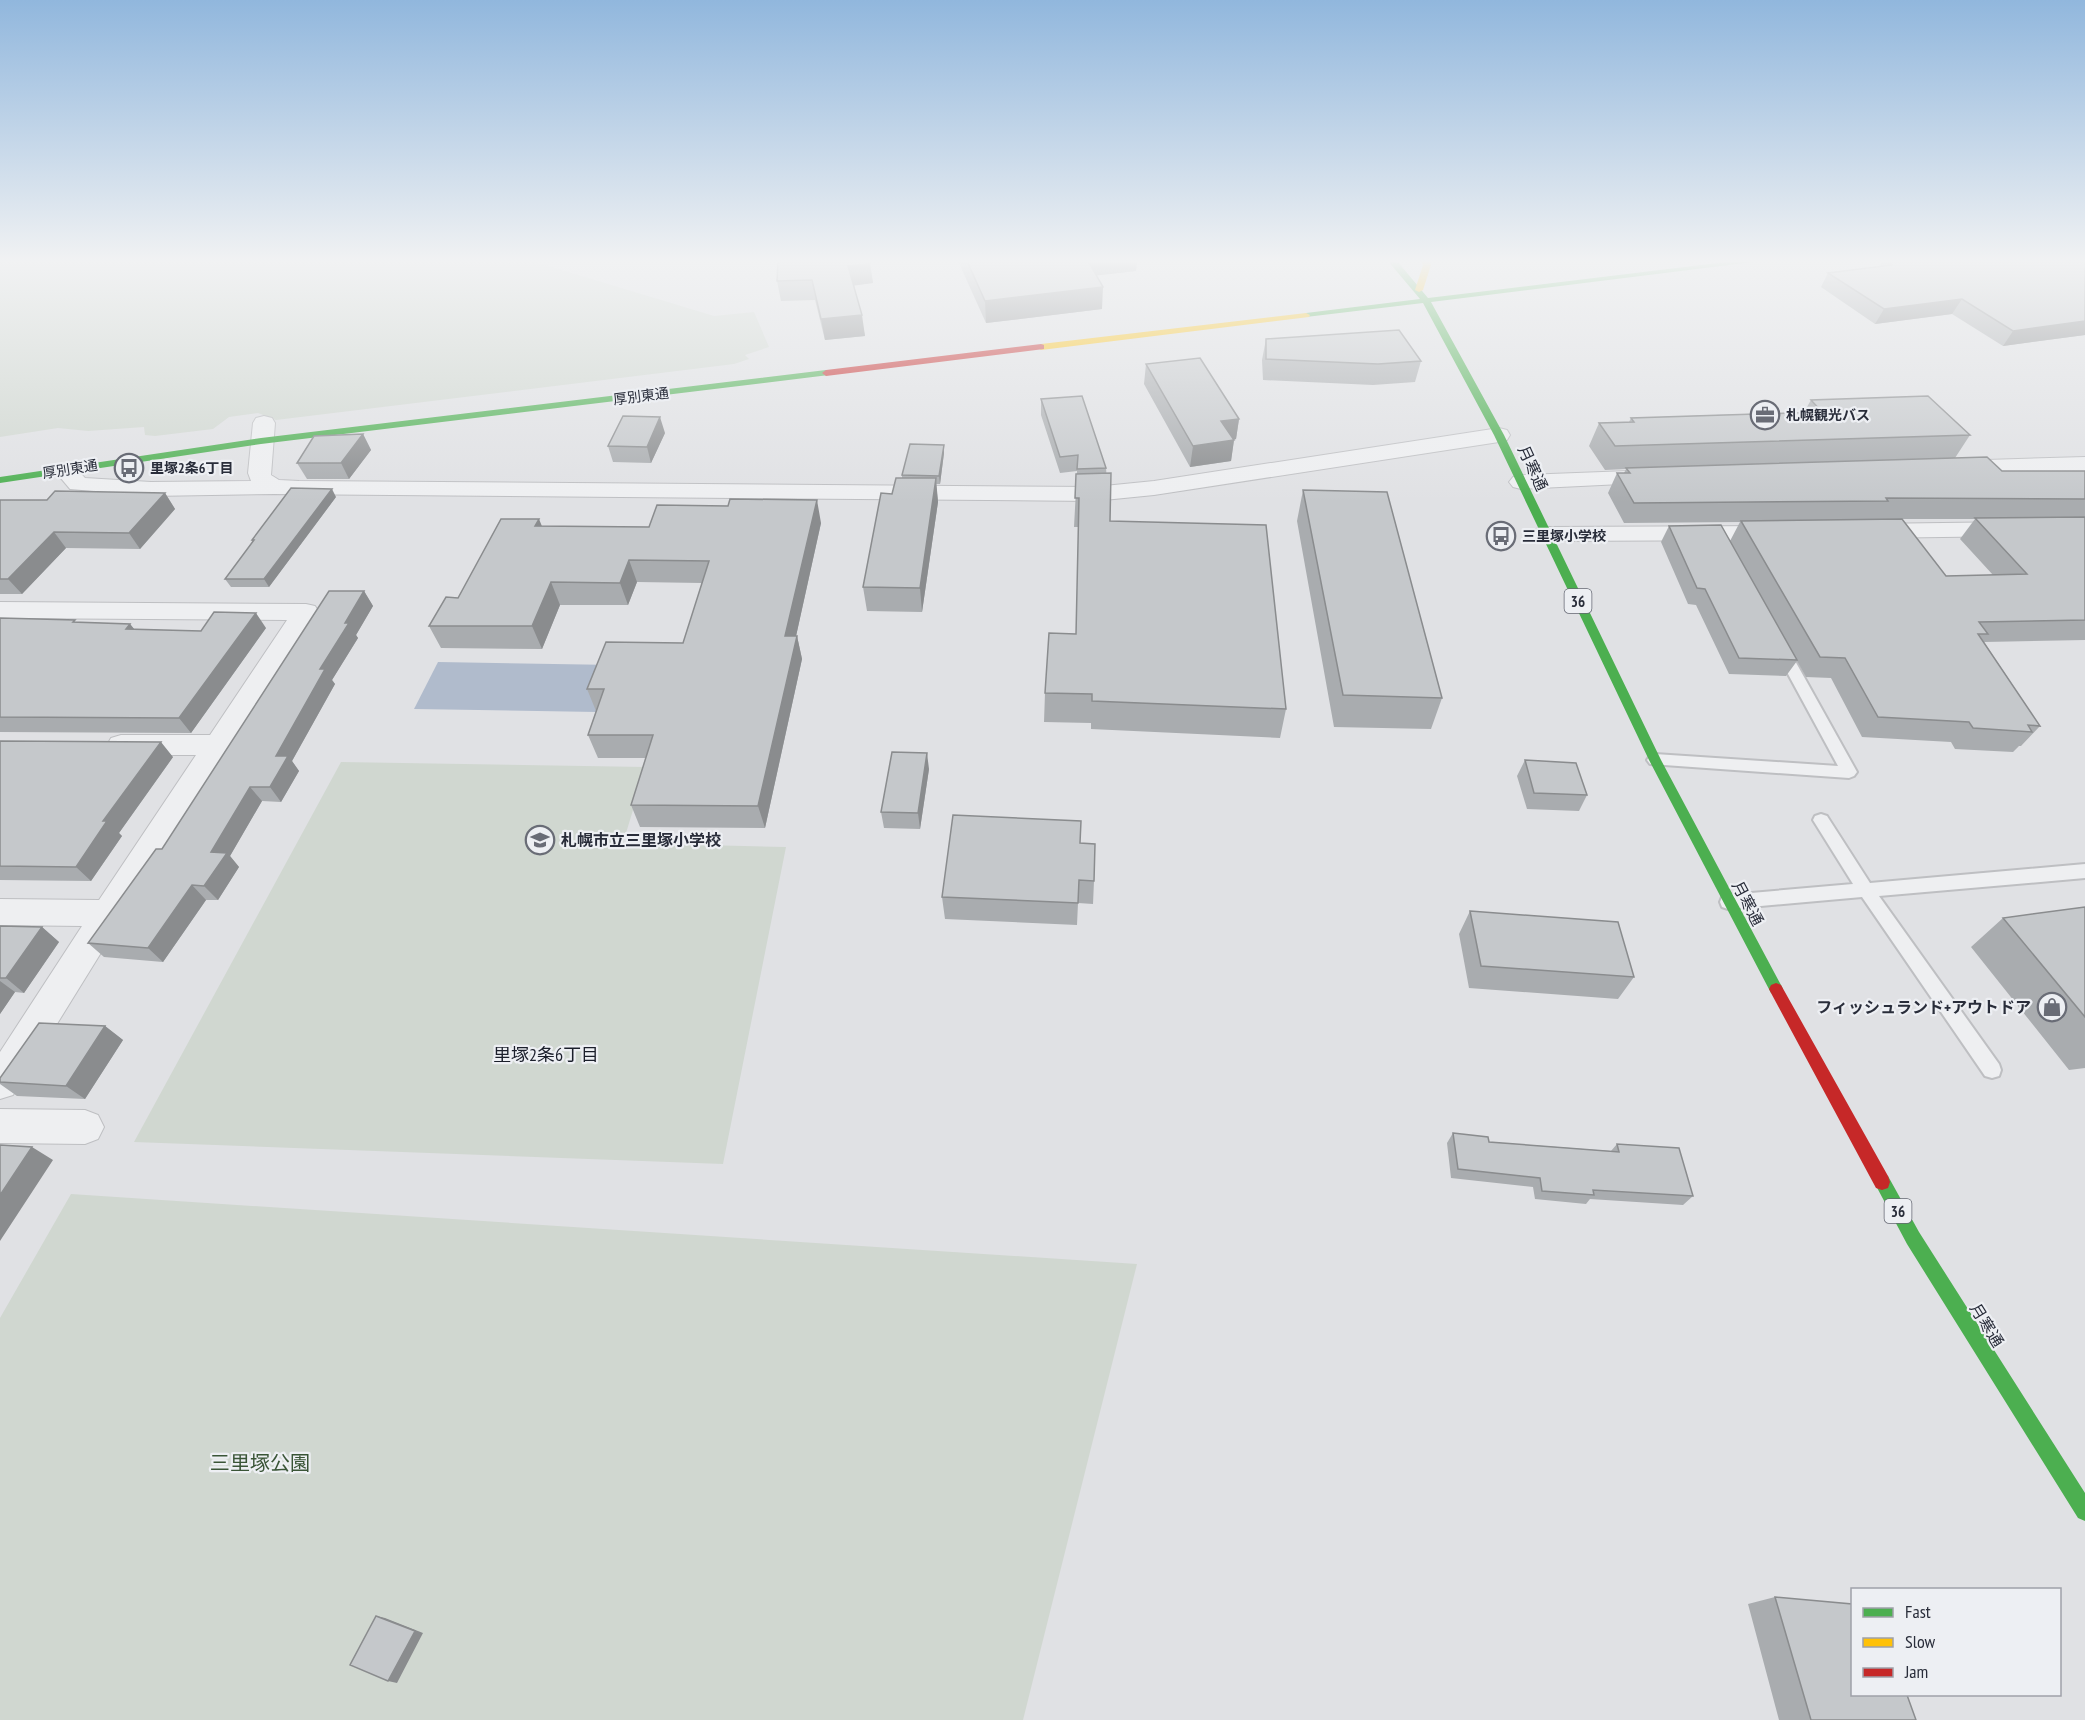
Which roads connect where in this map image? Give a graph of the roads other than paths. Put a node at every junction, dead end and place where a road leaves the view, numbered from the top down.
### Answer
1 (1025, 341) edge
2 (1447, 341) edge
3 (263, 428) junction
4 (1499, 435) junction
5 (2075, 464) edge
6 (1933, 469) edge
7 (65, 470) junction
8 (1681, 476) edge
9 (0, 480) edge
10 (1521, 482) junction
11 (2085, 485) edge
12 (274, 487) junction
13 (2085, 528) edge
14 (1796, 532) edge
15 (1853, 532) edge
16 (1545, 534) junction
17 (0, 610) edge
18 (1775, 637) edge
19 (92, 744) edge
20 (218, 745) junction
21 (1655, 760) junction
22 (1821, 820) dead end
23 (2085, 870) edge
24 (1866, 890) junction
25 (1728, 902) junction
26 (0, 912) edge
27 (108, 913) junction
28 (1992, 1070) dead end
29 (0, 1083) edge
30 (0, 1126) edge
31 (85, 1127) dead end
32 (2085, 1511) edge

1 - 3 main road, 厚別東通
2 - 4 main road, 月寒通 / 36
3 - 7 main road, 厚別東通
3 - 12 street
4 - 10 main road, 月寒通 / 36
4 - 12 street
5 - 6 street
5 - 11 street
7 - 9 main road, 厚別東通
7 - 12 street
8 - 10 street
10 - 16 main road, 月寒通 / 36
13 - 15 street
14 - 16 street
16 - 21 main road, 月寒通 / 36
17 - 20 street
18 - 21 lane
19 - 20 street
20 - 27 street
21 - 25 main road, 月寒通 / 36
22 - 24 lane
23 - 24 lane
24 - 25 lane
24 - 28 lane
25 - 32 main road, 月寒通 / 36
26 - 27 street
27 - 29 street
30 - 31 street

